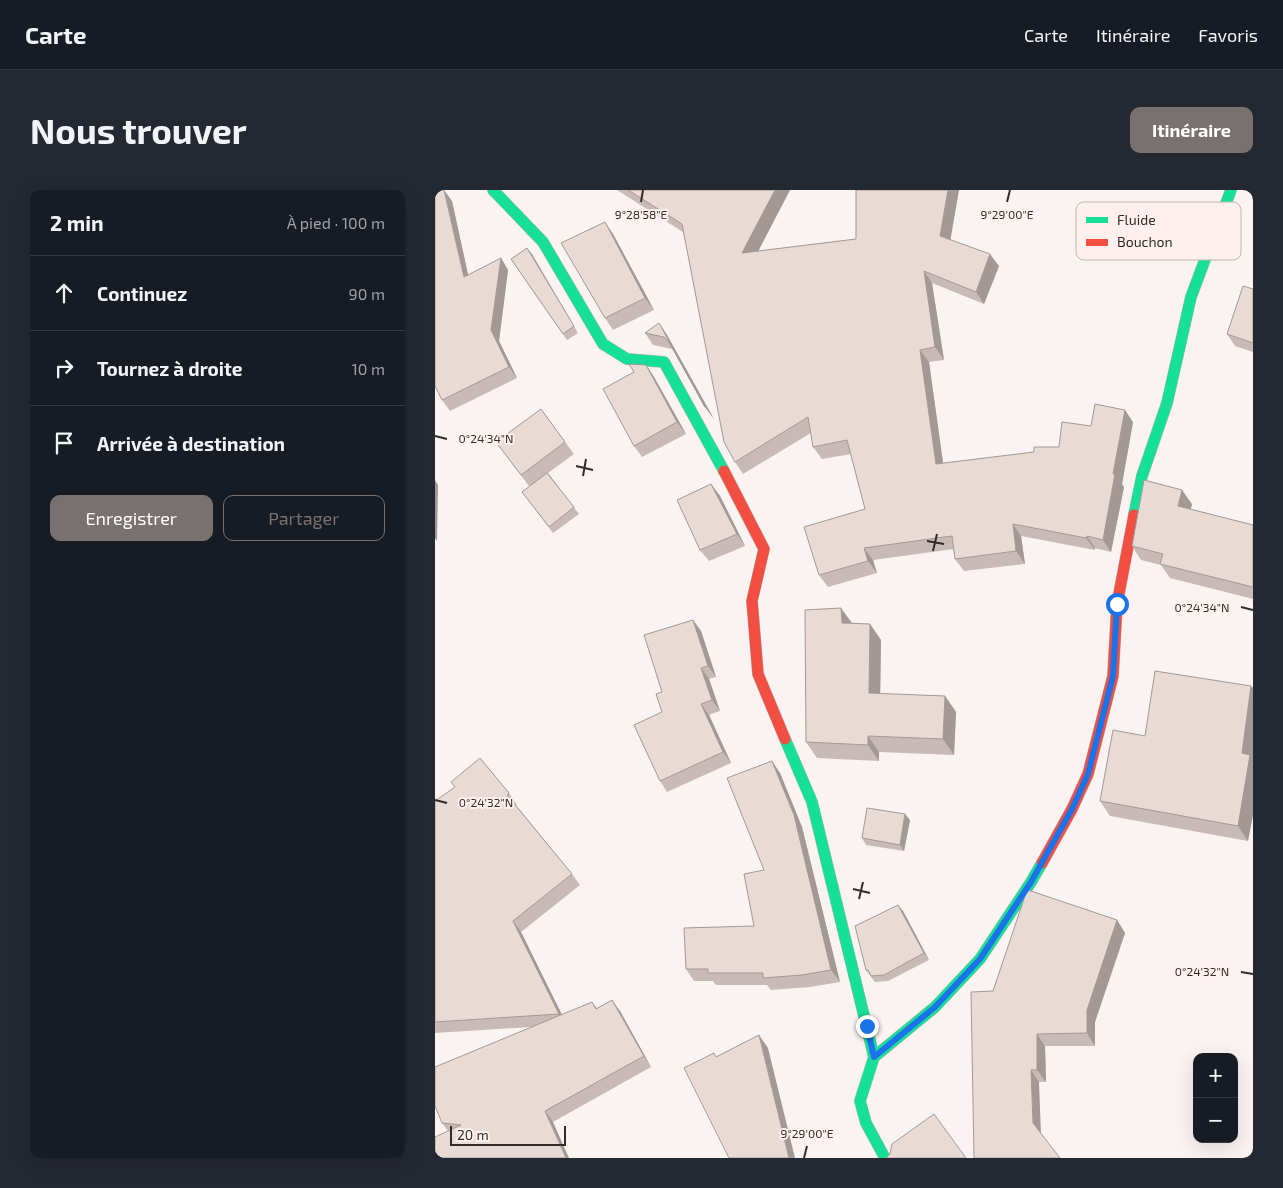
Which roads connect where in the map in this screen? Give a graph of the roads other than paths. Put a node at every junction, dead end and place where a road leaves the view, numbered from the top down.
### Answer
1 (493, 190) edge
2 (1231, 190) edge
3 (1227, 202) edge
4 (1205, 260) edge
5 (874, 1057) junction
6 (885, 1158) edge

1 - 5 street
2 - 3 street
4 - 5 street
5 - 6 street

